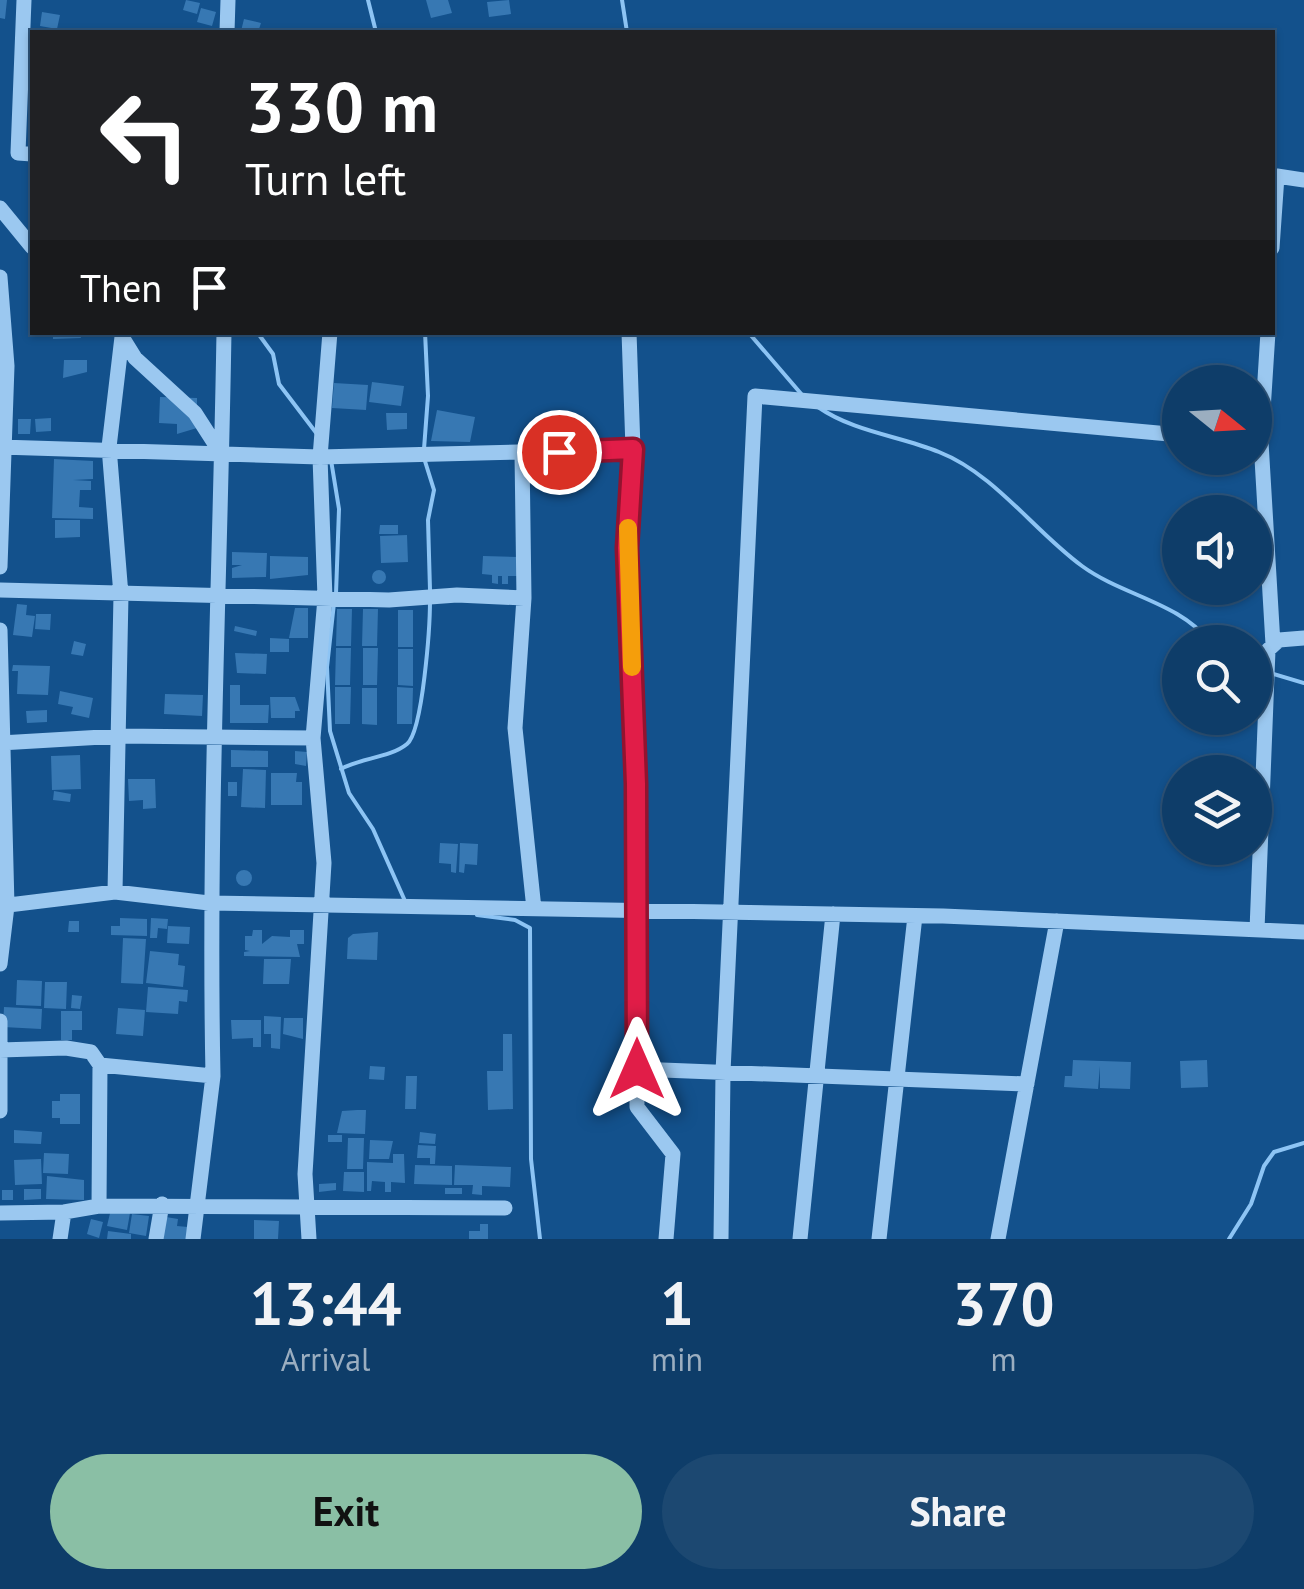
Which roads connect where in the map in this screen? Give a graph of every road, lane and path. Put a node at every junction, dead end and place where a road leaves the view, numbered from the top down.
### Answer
1 (24, 0) edge
2 (228, 0) edge
3 (228, 30) edge
4 (30, 154) edge
5 (1304, 180) edge
6 (1275, 194) edge
7 (0, 208) edge
8 (30, 245) edge
9 (0, 276) edge
10 (122, 335) edge
11 (224, 335) edge
12 (330, 335) edge
13 (629, 335) edge
14 (1268, 335) edge
15 (1265, 365) edge
16 (1162, 432) edge
17 (1, 447) edge
18 (109, 447) junction
19 (633, 449) junction
20 (522, 453) junction
21 (222, 455) junction
22 (320, 456) junction
23 (1260, 475) edge
24 (0, 567) edge
25 (0, 590) edge
26 (122, 595) junction
27 (218, 597) junction
28 (325, 598) junction
29 (524, 598) junction
30 (0, 630) edge
31 (1304, 638) edge
32 (1273, 644) junction
33 (120, 736) junction
34 (214, 736) junction
35 (314, 738) junction
36 (1, 743) edge
37 (115, 892) junction
38 (209, 902) junction
39 (321, 903) junction
40 (4, 906) edge
41 (534, 909) junction
42 (732, 911) junction
43 (636, 912) junction
44 (833, 914) junction
45 (915, 916) junction
46 (1058, 921) junction
47 (1257, 930) junction
48 (1304, 932) edge
49 (0, 964) edge
50 (0, 1021) edge
51 (0, 1050) edge
52 (100, 1065) junction
53 (637, 1069) junction
54 (723, 1072) junction
55 (213, 1076) junction
56 (817, 1076) junction
57 (897, 1079) junction
58 (1027, 1084) junction
59 (0, 1111) edge
60 (162, 1204) junction
61 (310, 1204) junction
62 (99, 1206) junction
63 (195, 1206) junction
64 (504, 1208) dead end
65 (64, 1212) junction
66 (0, 1213) edge
67 (60, 1239) edge
68 (156, 1239) edge
69 (193, 1239) edge
70 (309, 1239) edge
71 (666, 1239) edge
72 (721, 1239) edge
73 (800, 1239) edge
74 (880, 1239) edge
75 (998, 1239) edge

1 - 4 street
2 - 3 street
5 - 6 street
7 - 8 street
9 - 17 street
10 - 18 street
10 - 21 street
11 - 21 street
12 - 22 street
13 - 19 street
14 - 15 street
16 - 42 street
17 - 18 street
17 - 24 street
18 - 21 street
18 - 26 street
19 - 20 street
19 - 43 street
20 - 22 street
20 - 29 street
21 - 22 street
21 - 27 street
22 - 28 street
23 - 32 street
25 - 26 street
26 - 27 street
26 - 33 street
27 - 28 street
27 - 34 street
28 - 29 street
28 - 35 street
29 - 41 street
30 - 36 street
31 - 32 street
32 - 47 street
33 - 34 street
33 - 36 street
33 - 37 street
34 - 35 street
34 - 38 street
35 - 39 street
36 - 40 street
37 - 38 street
37 - 40 street
38 - 39 street
38 - 55 street
39 - 41 street
39 - 61 street
40 - 49 street
41 - 43 street
42 - 43 street
42 - 44 street
42 - 54 street
43 - 53 street
44 - 45 street
44 - 56 street
45 - 46 street
45 - 57 street
46 - 47 street
46 - 58 street
47 - 48 street
50 - 51 street
51 - 52 street
51 - 59 street
52 - 55 street
52 - 62 street
53 - 54 street
53 - 71 street
54 - 56 street
54 - 72 street
55 - 63 street
56 - 57 street
56 - 73 street
57 - 58 street
57 - 74 street
58 - 75 street
60 - 62 street
60 - 63 street
60 - 68 street
61 - 63 street
61 - 64 street
61 - 70 street
62 - 65 street
63 - 69 street
65 - 66 street
65 - 67 street

